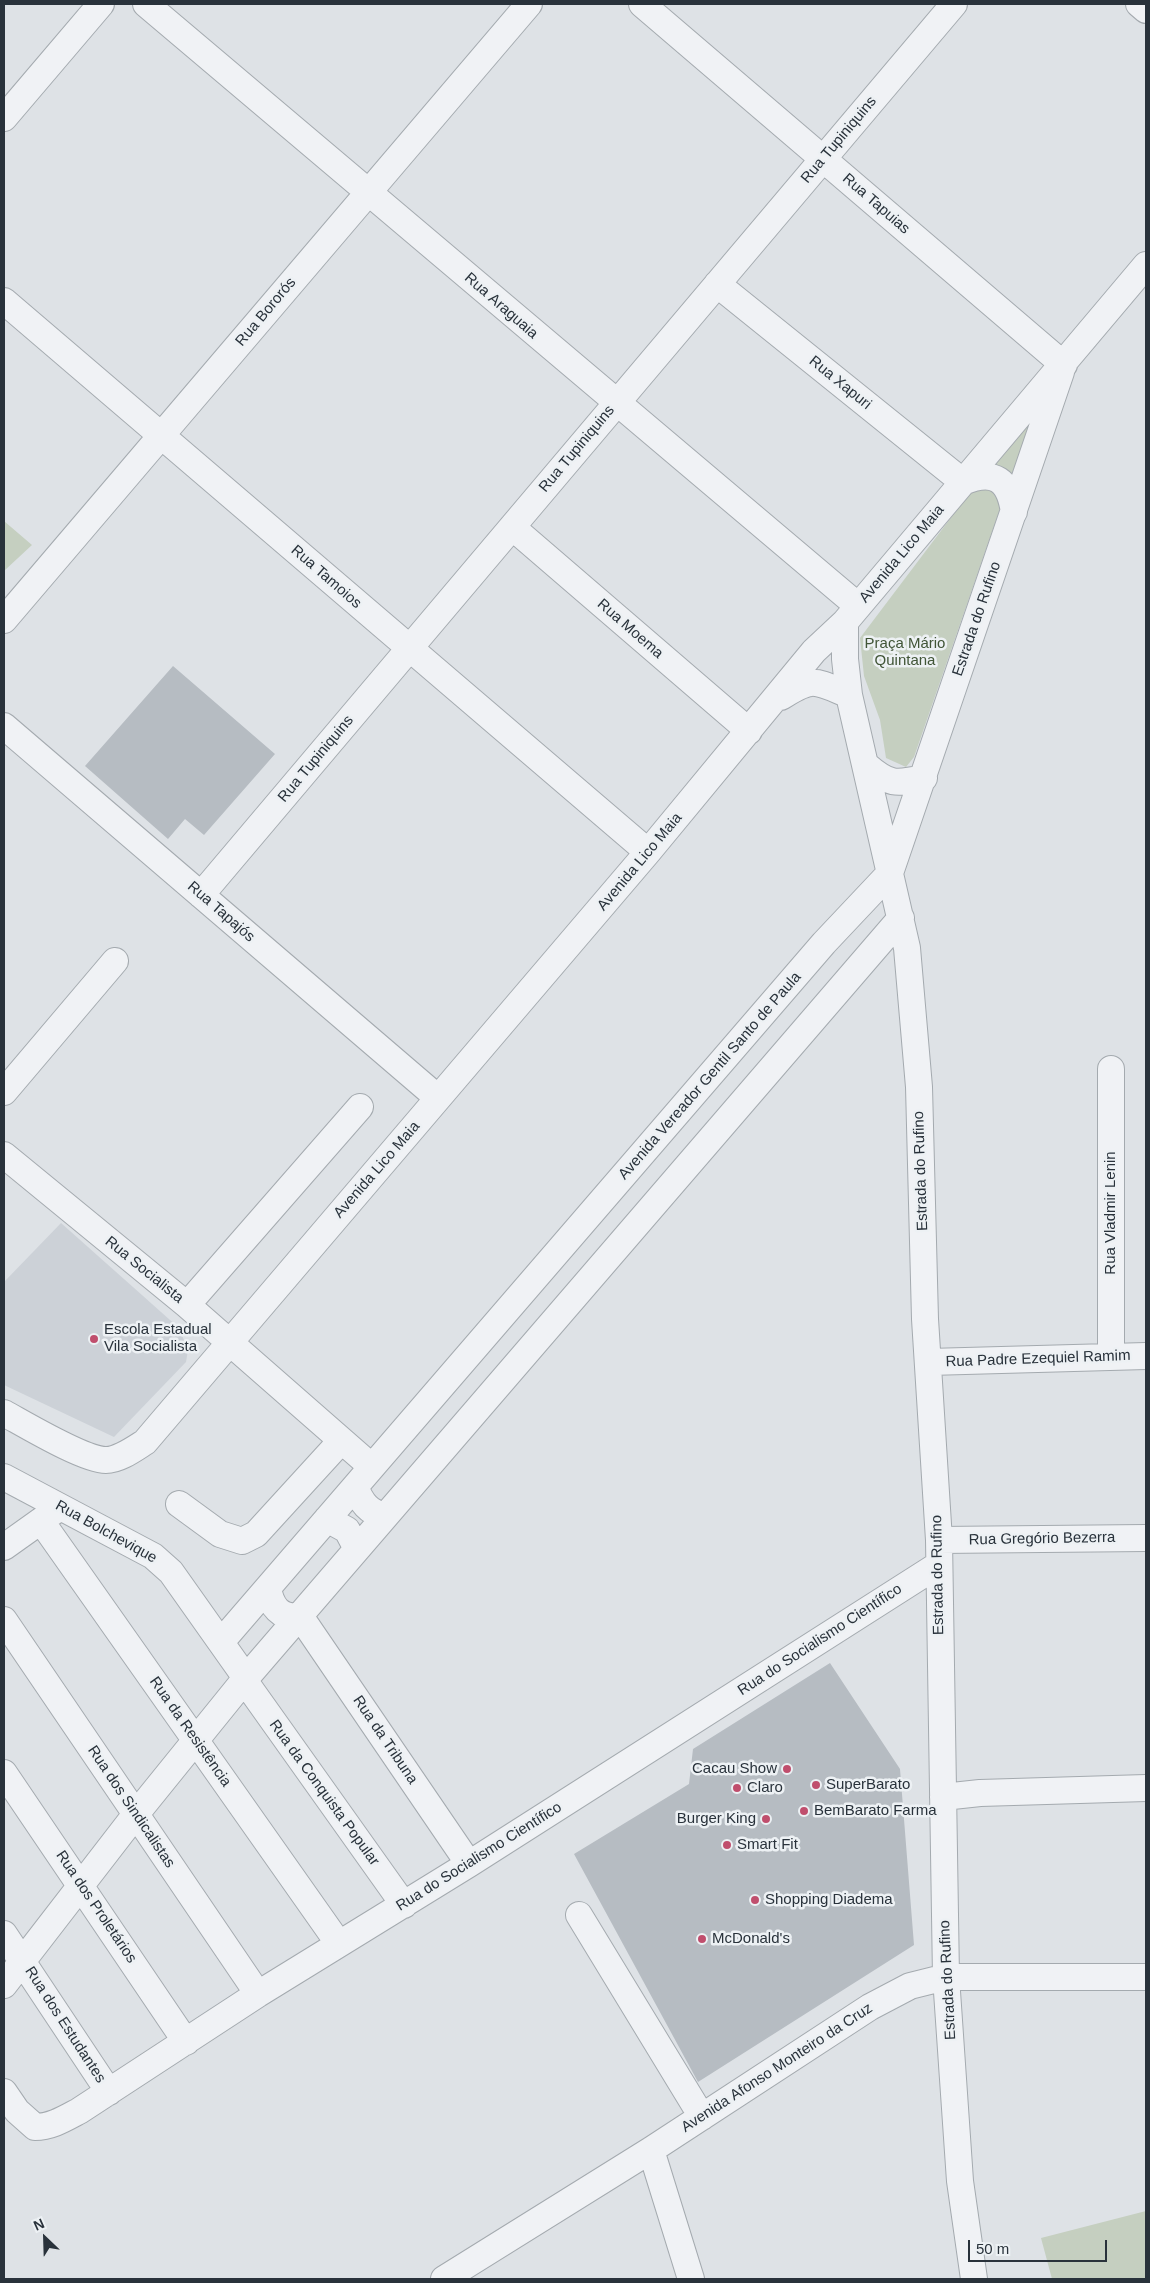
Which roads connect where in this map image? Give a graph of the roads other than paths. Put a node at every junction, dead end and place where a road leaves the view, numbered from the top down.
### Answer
1 (101, 4) edge
2 (146, 4) edge
3 (529, 4) edge
4 (642, 4) edge
5 (954, 4) edge
6 (1138, 4) edge
7 (1146, 10) edge
8 (4, 118) edge
9 (823, 159) junction
10 (369, 192) junction
11 (1146, 265) edge
12 (717, 284) junction
13 (4, 301) edge
14 (1064, 365) junction
15 (616, 404) junction
16 (161, 436) junction
17 (963, 482) junction
18 (1014, 512) junction
19 (512, 527) junction
20 (852, 614) junction
21 (4, 620) edge
22 (409, 648) junction
23 (849, 695) junction
24 (774, 702) junction
25 (4, 726) edge
26 (749, 731) junction
27 (866, 765) junction
28 (924, 778) junction
29 (648, 852) junction
30 (890, 873) junction
31 (201, 895) junction
32 (901, 918) junction
33 (824, 944) junction
34 (115, 961) dead end
35 (854, 970) junction
36 (1111, 1068) dead end
37 (4, 1092) edge
38 (438, 1098) junction
39 (360, 1107) dead end
40 (4, 1155) edge
41 (595, 1209) junction
42 (632, 1229) junction
43 (572, 1235) junction
44 (599, 1268) junction
45 (187, 1305) junction
46 (229, 1344) junction
47 (1146, 1356) edge
48 (1111, 1357) junction
49 (929, 1362) junction
50 (4, 1413) edge
51 (341, 1441) junction
52 (372, 1467) junction
53 (4, 1477) edge
54 (355, 1487) junction
55 (179, 1504) dead end
56 (51, 1514) junction
57 (385, 1516) junction
58 (327, 1519) junction
59 (1146, 1538) edge
60 (4, 1547) edge
61 (357, 1549) junction
62 (938, 1553) junction
63 (268, 1588) junction
64 (300, 1616) junction
65 (4, 1620) edge
66 (221, 1642) junction
67 (245, 1679) junction
68 (196, 1740) junction
69 (4, 1772) edge
70 (1146, 1788) edge
71 (943, 1797) junction
72 (136, 1814) junction
73 (469, 1864) junction
74 (82, 1886) junction
75 (404, 1905) junction
76 (579, 1915) dead end
77 (4, 1934) edge
78 (339, 1944) junction
79 (23, 1961) junction
80 (946, 1977) junction
81 (1146, 1977) edge
82 (4, 1985) edge
83 (258, 1994) junction
84 (186, 2042) junction
85 (109, 2092) junction
86 (11, 2102) edge
87 (702, 2116) junction
88 (652, 2150) junction
89 (479, 2268) edge
90 (444, 2279) edge
91 (691, 2279) edge
92 (974, 2279) edge

1 - 8 street
2 - 10 street, Rua Araguaia
3 - 10 street, Rua Bororós
4 - 9 street, Rua Tapuias
5 - 9 street, Rua Tupiniquins
6 - 7 street
9 - 12 street, Rua Tupiniquins
9 - 14 street, Rua Tapuias
10 - 15 street, Rua Araguaia
10 - 16 street, Rua Bororós
11 - 14 street, Avenida Lico Maia
12 - 15 street, Rua Tupiniquins
12 - 17 street, Rua Xapuri
13 - 16 street, Rua Tamoios
14 - 17 street, Avenida Lico Maia
14 - 18 street, Estrada do Rufino
15 - 19 street, Rua Tupiniquins
15 - 20 street, Rua Araguaia
16 - 21 street, Rua Bororós
16 - 22 street, Rua Tamoios
17 - 18 street
17 - 20 street, Avenida Lico Maia
18 - 28 street, Estrada do Rufino
19 - 22 street, Rua Tupiniquins
19 - 26 street, Rua Moema
20 - 23 street, Estrada do Rufino
20 - 24 street, Avenida Lico Maia
22 - 29 street, Rua Tamoios
22 - 31 street, Rua Tupiniquins
23 - 24 street
23 - 27 street, Estrada do Rufino
24 - 26 street, Avenida Lico Maia
25 - 31 street, Rua Tapajós
26 - 29 street, Avenida Lico Maia
27 - 28 street
27 - 30 street, Estrada do Rufino
28 - 30 street, Estrada do Rufino
29 - 38 street, Avenida Lico Maia
30 - 32 street, Estrada do Rufino
30 - 33 street, Avenida Vereador Gentil Santo de Paula
31 - 38 street, Rua Tapajós
32 - 35 street
32 - 49 street, Estrada do Rufino
33 - 35 street
33 - 41 street, Avenida Vereador Gentil Santo de Paula
34 - 37 street
35 - 42 street
36 - 48 street, Rua Vladmir Lenin
38 - 46 street, Avenida Lico Maia
39 - 45 street
40 - 45 street, Rua Socialista
41 - 42 street
41 - 43 street, Avenida Vereador Gentil Santo de Paula
42 - 44 street
43 - 44 street
43 - 52 street, Avenida Vereador Gentil Santo de Paula
44 - 57 street
45 - 46 street, Rua Socialista
46 - 50 street, Avenida Lico Maia
46 - 51 street, Rua Socialista
47 - 48 street, Rua Padre Ezequiel Ramim
48 - 49 street, Rua Padre Ezequiel Ramim
49 - 62 street, Estrada do Rufino
51 - 52 street, Rua Socialista
51 - 55 street
52 - 54 street, Avenida Vereador Gentil Santo de Paula
53 - 56 street, Rua Bolchevique
54 - 57 street
54 - 58 street, Avenida Vereador Gentil Santo de Paula
56 - 60 street
56 - 66 street, Rua Bolchevique
56 - 68 street, Rua da Resistência
57 - 61 street
58 - 61 street
58 - 63 street, Avenida Vereador Gentil Santo de Paula
59 - 62 street, Rua Gregório Bezerra
61 - 64 street
62 - 71 street, Estrada do Rufino
62 - 73 street, Rua do Socialismo Científico
63 - 64 street
63 - 66 street, Avenida Vereador Gentil Santo de Paula
64 - 67 street
64 - 73 street, Rua da Tribuna
65 - 72 street, Rua dos Sindicalistas
66 - 67 street, Rua Bolchevique
67 - 68 street
67 - 75 street, Rua da Conquista Popular
68 - 72 street
68 - 78 street, Rua da Resistência
69 - 74 street, Rua dos Proletários
70 - 71 street
71 - 80 street, Estrada do Rufino
72 - 74 street
72 - 83 street, Rua dos Sindicalistas
73 - 75 street, Rua do Socialismo Científico
74 - 79 street
74 - 84 street, Rua dos Proletários
75 - 78 street, Rua do Socialismo Científico
76 - 87 street
77 - 79 street, Rua dos Estudantes
78 - 83 street, Rua do Socialismo Científico
79 - 82 street
79 - 85 street, Rua dos Estudantes
80 - 81 street, Avenida Afonso Monteiro da Cruz
80 - 87 street, Avenida Afonso Monteiro da Cruz
80 - 92 street, Estrada do Rufino
83 - 84 street, Rua do Socialismo Científico
84 - 85 street, Rua do Socialismo Científico
85 - 86 street, Rua do Socialismo Científico
87 - 88 street, Avenida Afonso Monteiro da Cruz
88 - 89 street, Avenida Afonso Monteiro da Cruz
88 - 91 street
89 - 90 street, Avenida Afonso Monteiro da Cruz

